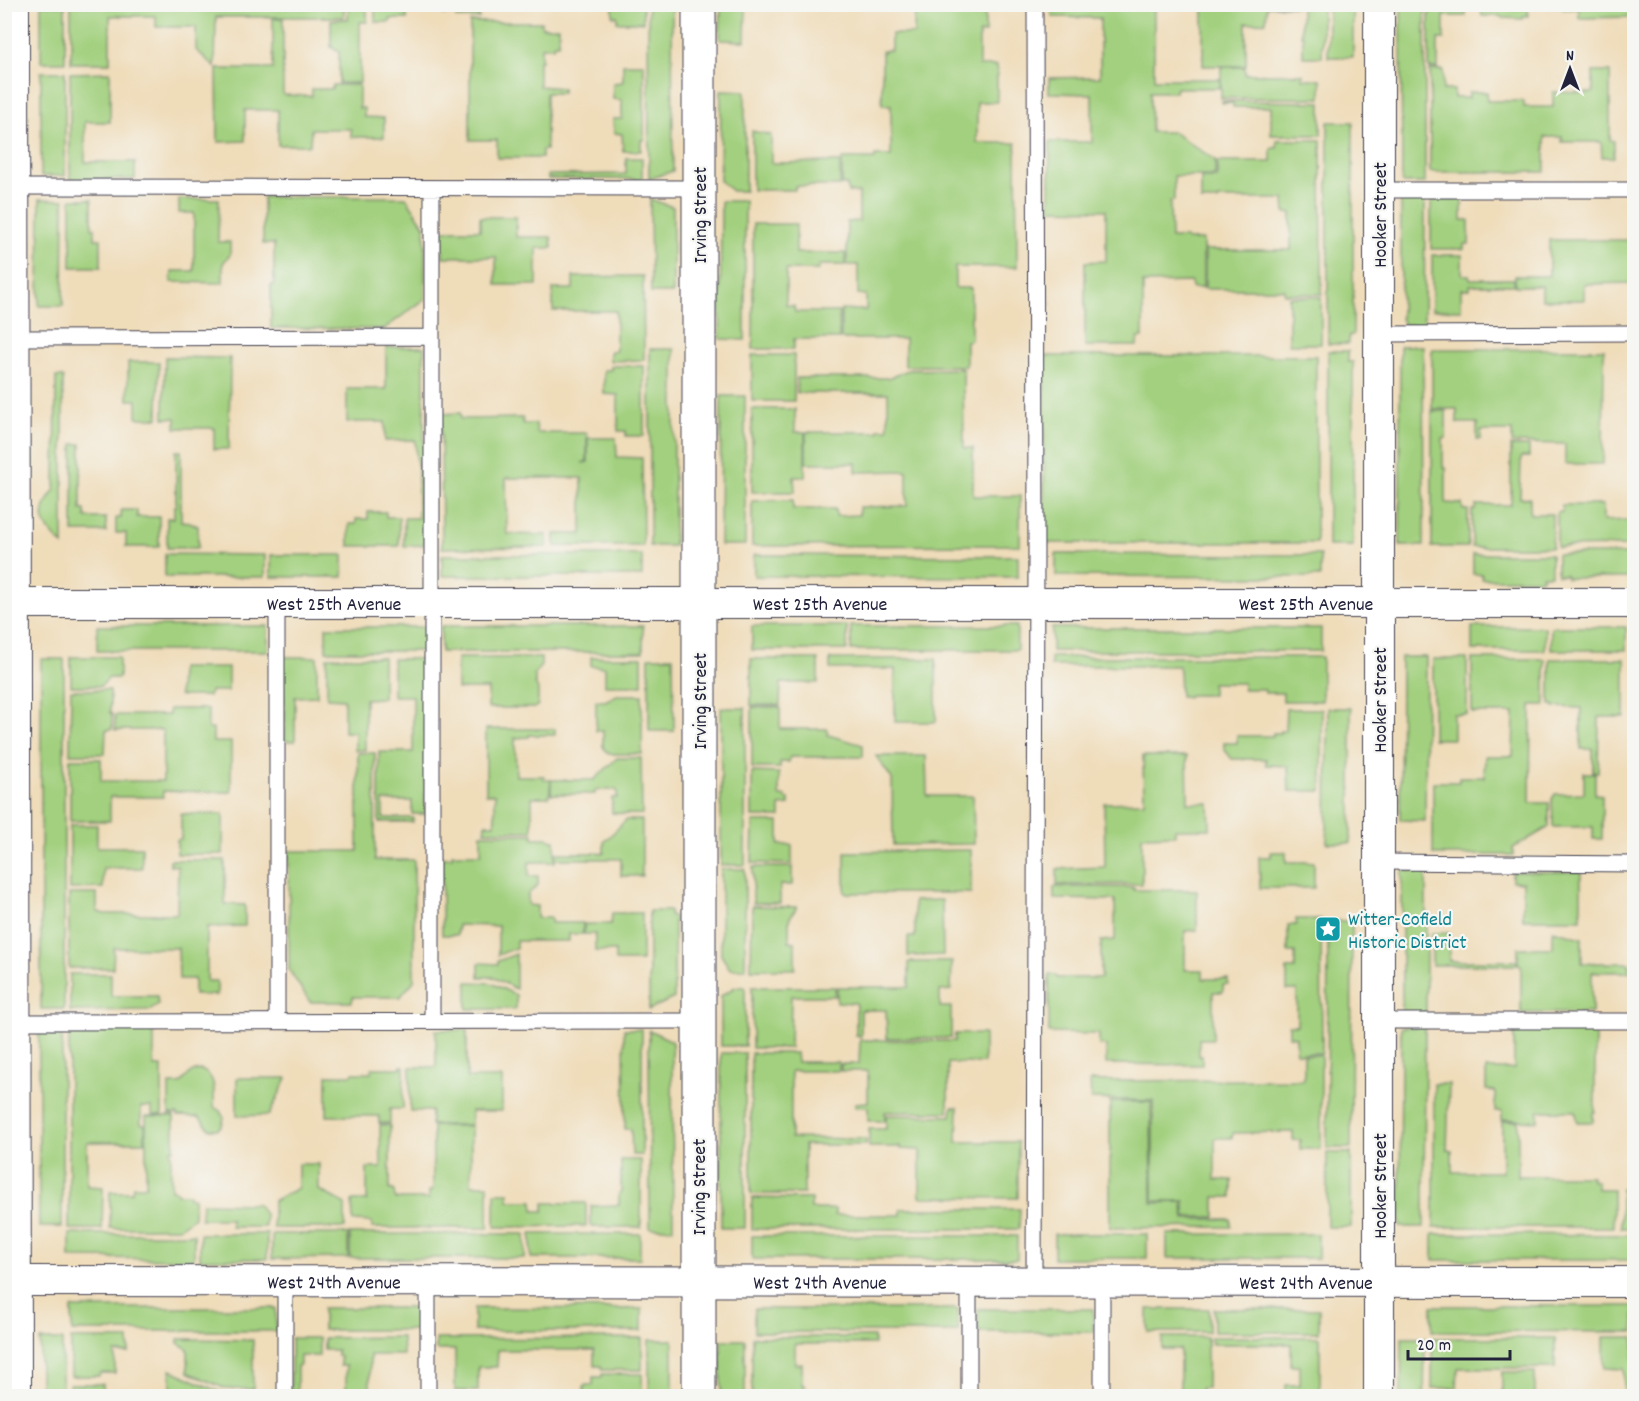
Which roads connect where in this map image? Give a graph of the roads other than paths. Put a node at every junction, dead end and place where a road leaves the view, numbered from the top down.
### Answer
1 (14, 4) edge
2 (699, 4) edge
3 (1035, 4) edge
4 (1379, 4) edge
5 (9, 187) edge
6 (432, 188) junction
7 (699, 188) junction
8 (1379, 190) junction
9 (1635, 190) edge
10 (1635, 333) edge
11 (1379, 334) junction
12 (432, 337) junction
13 (10, 338) edge
14 (10, 603) edge
15 (278, 603) junction
16 (432, 603) junction
17 (699, 603) junction
18 (1036, 603) junction
19 (1379, 603) junction
20 (1635, 603) edge
21 (1379, 862) junction
22 (1635, 864) edge
23 (432, 1020) junction
24 (699, 1020) junction
25 (1379, 1020) junction
26 (1635, 1020) edge
27 (277, 1021) junction
28 (10, 1022) edge
29 (10, 1281) edge
30 (285, 1281) junction
31 (428, 1281) junction
32 (698, 1281) junction
33 (969, 1281) junction
34 (1034, 1281) junction
35 (1102, 1281) junction
36 (1379, 1282) junction
37 (1635, 1282) edge
38 (16, 1396) edge
39 (285, 1396) edge
40 (428, 1396) edge
41 (699, 1396) edge
42 (969, 1396) edge
43 (1102, 1396) edge
44 (1379, 1396) edge

1 - 5 street
2 - 7 street, Irving Street
3 - 18 lane
4 - 8 street, Hooker Street
5 - 6 lane
5 - 13 street
6 - 7 lane
6 - 12 lane
7 - 17 street, Irving Street
8 - 9 lane
8 - 11 street, Hooker Street
10 - 11 lane
11 - 19 street, Hooker Street
12 - 13 lane
12 - 16 lane
13 - 14 street
14 - 15 street, West 25th Avenue
14 - 28 street
15 - 16 street, West 25th Avenue
15 - 27 lane
16 - 17 street, West 25th Avenue
16 - 23 lane
17 - 18 street, West 25th Avenue
17 - 24 street, Irving Street
18 - 19 street, West 25th Avenue
18 - 34 lane
19 - 20 street, West 25th Avenue
19 - 21 street, Hooker Street
21 - 22 lane
21 - 25 street, Hooker Street
23 - 24 lane
23 - 27 lane
24 - 32 street, Irving Street
25 - 26 lane
25 - 36 street, Hooker Street
27 - 28 lane
28 - 29 street
29 - 30 street, West 24th Avenue
29 - 38 street
30 - 31 street, West 24th Avenue
30 - 39 lane
31 - 32 street, West 24th Avenue
31 - 40 lane
32 - 33 street, West 24th Avenue
32 - 41 street, Irving Street
33 - 34 street, West 24th Avenue
33 - 42 lane
34 - 35 street, West 24th Avenue
35 - 36 street, West 24th Avenue
35 - 43 lane
36 - 37 street, West 24th Avenue
36 - 44 street, Hooker Street

